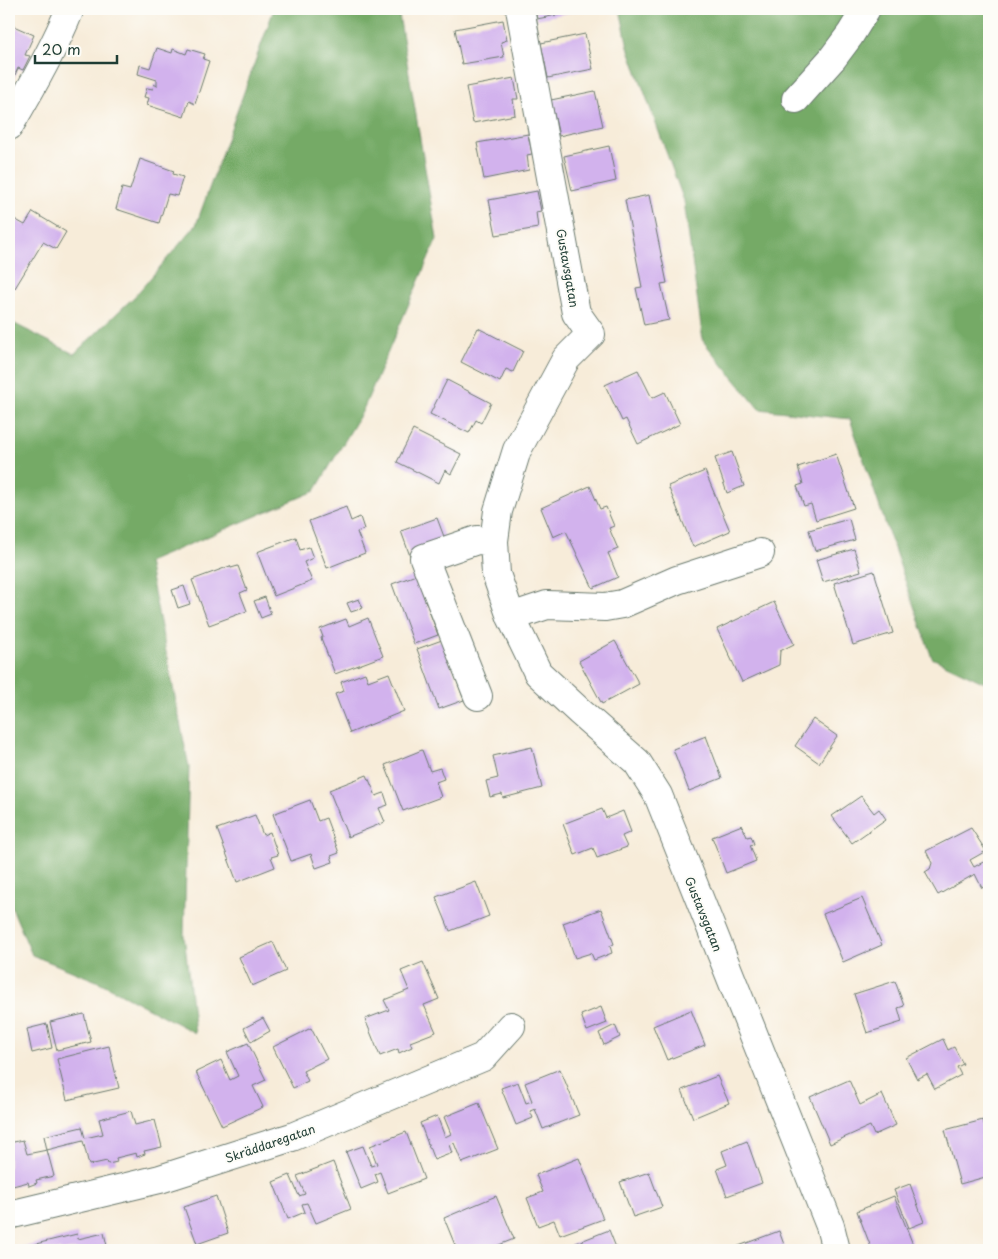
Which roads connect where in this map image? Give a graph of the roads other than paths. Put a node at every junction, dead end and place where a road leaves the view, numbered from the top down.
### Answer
1 (70, 9) edge
2 (520, 9) edge
3 (866, 9) edge
4 (796, 99) dead end
5 (9, 126) edge
6 (494, 541) junction
7 (760, 553) dead end
8 (511, 617) junction
9 (478, 696) dead end
10 (511, 1026) dead end
11 (9, 1214) edge
12 (836, 1250) edge

1 - 5 street
2 - 6 street, Gustavsgatan
3 - 4 street
6 - 8 street, Gustavsgatan
6 - 9 street
7 - 8 street
8 - 12 street, Gustavsgatan
10 - 11 street, Skräddaregatan

